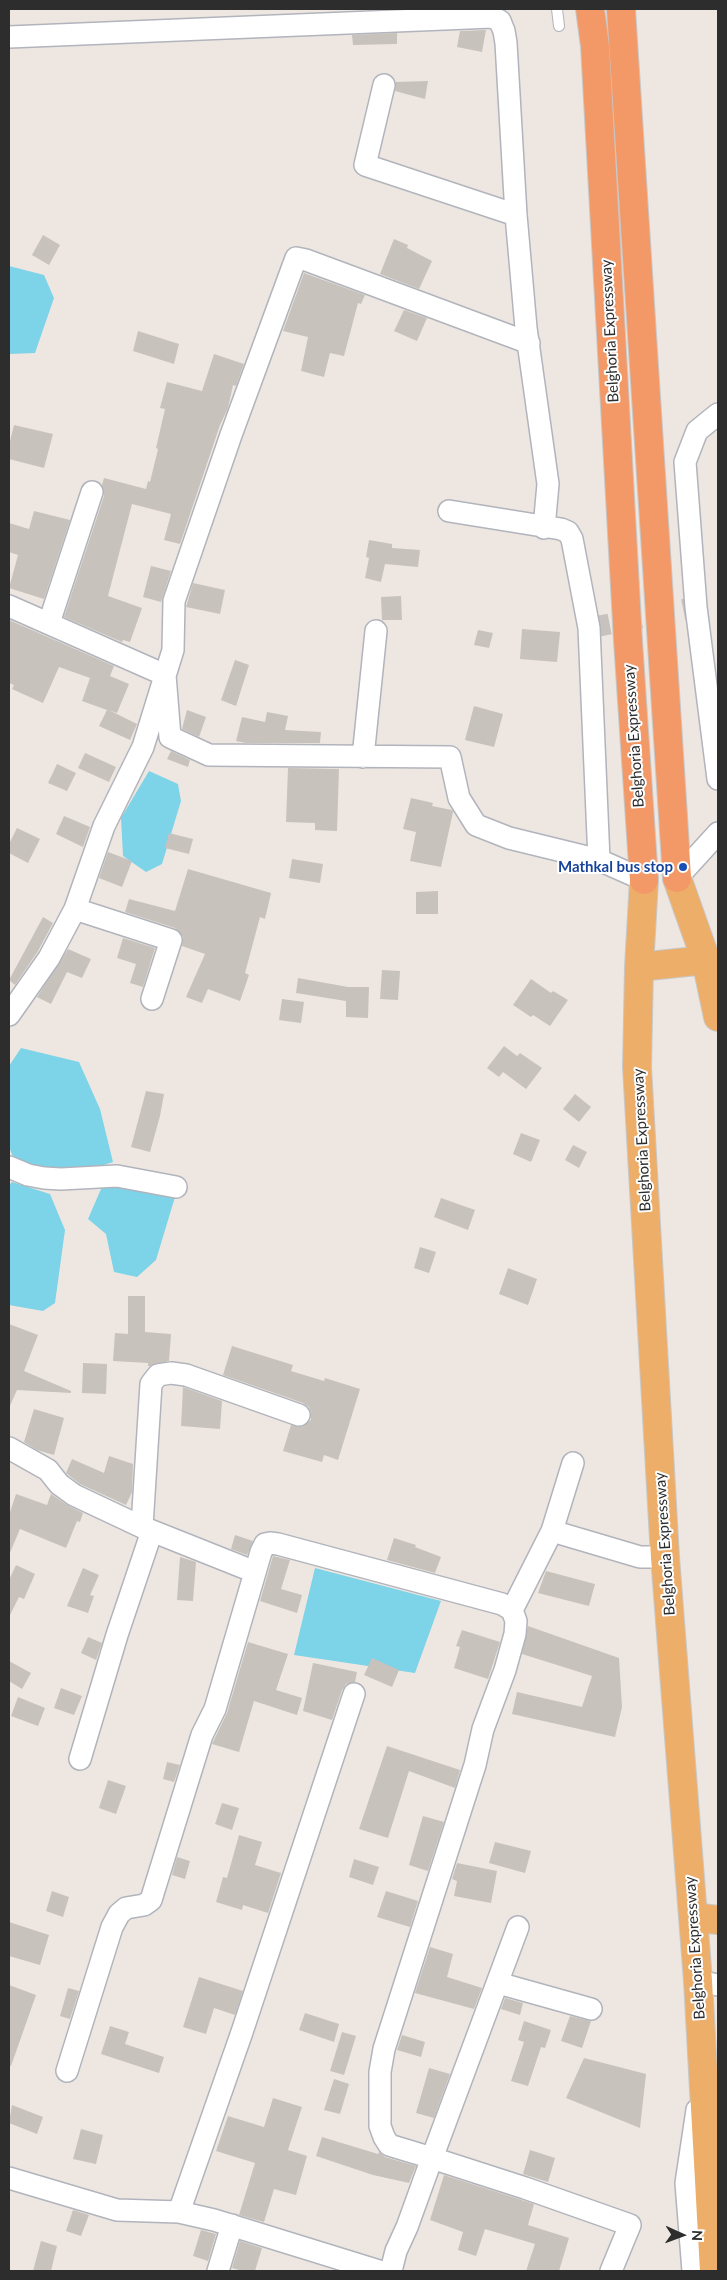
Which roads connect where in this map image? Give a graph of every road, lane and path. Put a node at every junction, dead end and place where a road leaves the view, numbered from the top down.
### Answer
1 (557, 9) edge
2 (590, 9) edge
3 (621, 9) edge
4 (559, 26) dead end
5 (9, 37) edge
6 (384, 85) dead end
7 (516, 215) junction
8 (529, 343) junction
9 (718, 414) edge
10 (92, 492) dead end
11 (449, 512) dead end
12 (544, 528) junction
13 (9, 606) edge
14 (49, 624) junction
15 (376, 631) dead end
16 (165, 675) junction
17 (363, 757) junction
18 (718, 779) edge
19 (718, 833) edge
20 (599, 860) junction
21 (677, 878) junction
22 (644, 880) junction
23 (75, 909) junction
24 (706, 960) junction
25 (639, 968) junction
26 (152, 999) dead end
27 (9, 1015) edge
28 (718, 1017) edge
29 (9, 1167) edge
30 (176, 1187) dead end
31 (299, 1415) dead end
32 (9, 1448) edge
33 (574, 1463) dead end
34 (147, 1528) junction
35 (552, 1531) junction
36 (665, 1557) junction
37 (255, 1572) junction
38 (512, 1610) junction
39 (354, 1694) dead end
40 (80, 1759) dead end
41 (705, 1919) edge
42 (518, 1927) dead end
43 (498, 1983) junction
44 (708, 1983) edge
45 (591, 2009) dead end
46 (67, 2071) dead end
47 (703, 2073) junction
48 (432, 2158) junction
49 (9, 2178) edge
50 (179, 2212) junction
51 (232, 2225) junction
52 (218, 2271) edge
53 (379, 2271) edge
54 (391, 2271) edge
55 (611, 2271) edge
56 (693, 2271) edge
57 (714, 2271) edge

1 - 4 lane
2 - 22 highway, Belghoria Expressway
3 - 21 highway, Belghoria Expressway
5 - 7 street
6 - 7 street
7 - 8 street
8 - 12 street
8 - 16 street
9 - 18 street
10 - 14 street
11 - 12 street
12 - 20 street
13 - 14 street
14 - 16 street
15 - 17 street
16 - 17 street
16 - 23 street
17 - 20 street
19 - 21 street
20 - 22 street
21 - 24 highway, Belghoria Expressway
22 - 25 highway, Belghoria Expressway
23 - 26 street
23 - 27 street
24 - 25 highway
24 - 28 highway, Belghoria Expressway
25 - 36 highway, Belghoria Expressway
29 - 30 street
31 - 34 street
32 - 34 street
33 - 35 street
34 - 37 street
34 - 40 street
35 - 36 street
35 - 38 street
36 - 41 highway, Belghoria Expressway
37 - 38 street
37 - 46 street
38 - 48 street
39 - 50 street
41 - 44 highway, Belghoria Expressway
42 - 43 street
43 - 45 street
43 - 48 street
44 - 47 highway, Belghoria Expressway
47 - 56 street
47 - 57 highway, Belghoria Expressway
48 - 54 street
48 - 55 street
49 - 50 street
50 - 51 street
51 - 52 street
51 - 53 street

